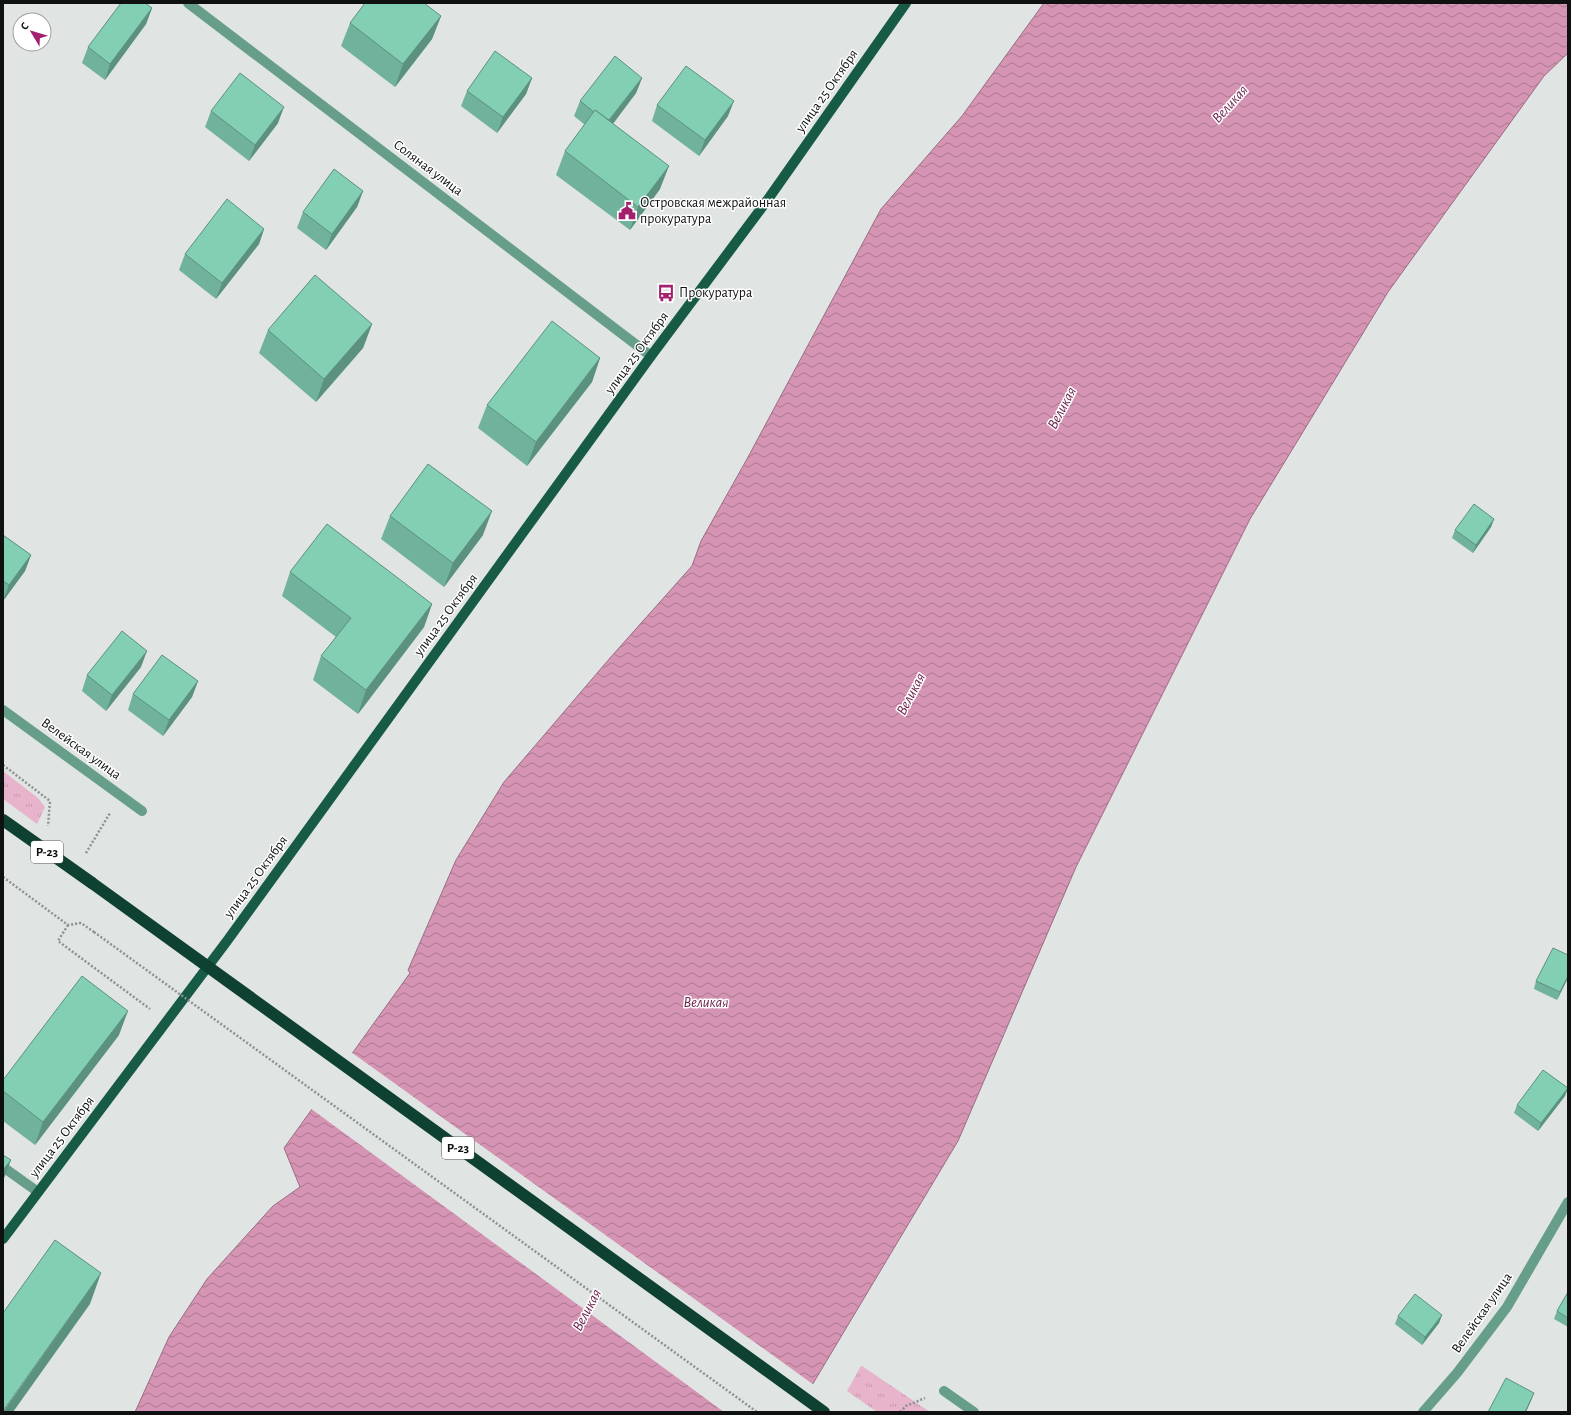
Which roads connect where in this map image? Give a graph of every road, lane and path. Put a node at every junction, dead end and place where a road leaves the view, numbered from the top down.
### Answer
1 (188, 3) edge
2 (906, 3) edge
3 (651, 356) junction
4 (3, 710) edge
5 (3, 765) edge
6 (121, 795) junction
7 (142, 811) dead end
8 (3, 820) edge
9 (48, 833) dead end
10 (83, 858) dead end
11 (3, 877) edge
12 (68, 925) junction
13 (166, 1022) junction
14 (3, 1167) edge
15 (38, 1192) junction
16 (1568, 1202) edge
17 (3, 1239) edge
18 (944, 1391) joint
19 (758, 1412) edge
20 (824, 1412) edge
21 (900, 1412) edge
22 (974, 1412) edge
23 (1423, 1412) edge

1 - 3 street, Соляная улица
2 - 3 main road, улица 25 Октября
3 - 13 main road, улица 25 Октября
4 - 6 street, Велейская улица
5 - 9 path
6 - 7 street, Велейская улица
6 - 10 path
8 - 20 highway, Р-23, bridge
11 - 12 path
12 - 13 path
12 - 19 path, bridge
13 - 15 main road, улица 25 Октября
14 - 15 street
15 - 17 main road, улица 25 Октября
16 - 23 street, Велейская улица
18 - 21 path
18 - 22 street

